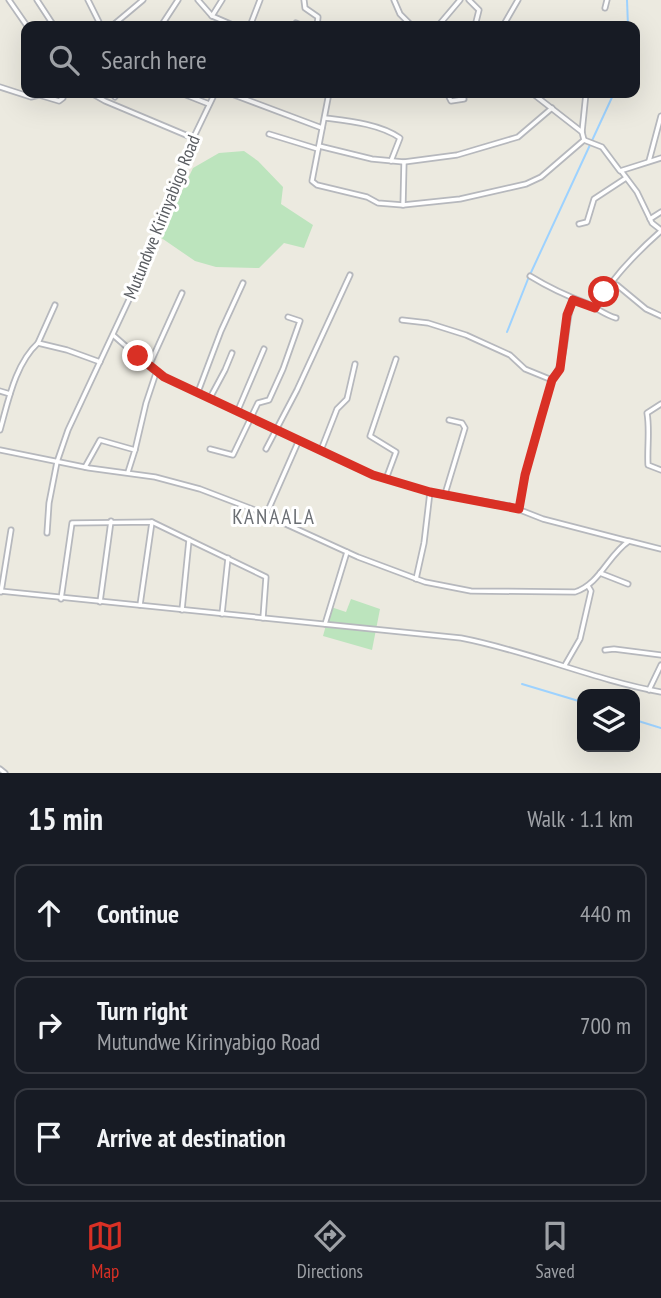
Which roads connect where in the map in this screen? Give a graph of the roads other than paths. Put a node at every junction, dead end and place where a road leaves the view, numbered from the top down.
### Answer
1 (9, 0) edge
2 (37, 0) edge
3 (88, 0) edge
4 (143, 0) edge
5 (177, 0) edge
6 (198, 0) edge
7 (222, 0) edge
8 (260, 0) edge
9 (304, 0) edge
10 (460, 0) edge
11 (469, 0) edge
12 (518, 0) edge
13 (607, 0) edge
14 (397, 1) edge
15 (605, 9) dead end
16 (212, 16) junction
17 (24, 21) edge
18 (51, 21) edge
19 (98, 21) edge
20 (118, 21) edge
21 (164, 21) edge
22 (224, 21) edge
23 (252, 21) edge
24 (318, 21) edge
25 (407, 21) edge
26 (442, 21) edge
27 (476, 21) edge
28 (507, 21) edge
29 (0, 87) edge
30 (21, 94) edge
31 (99, 98) edge
32 (194, 98) edge
33 (212, 98) edge
34 (242, 98) edge
35 (328, 98) edge
36 (449, 98) edge
37 (539, 98) edge
38 (586, 98) edge
39 (464, 99) dead end
40 (209, 104) junction
41 (552, 108) junction
42 (661, 116) edge
43 (325, 118) junction
44 (322, 128) junction
45 (583, 132) junction
46 (269, 134) dead end
47 (193, 138) junction
48 (584, 140) junction
49 (318, 147) junction
50 (661, 158) edge
51 (391, 161) junction
52 (404, 162) junction
53 (649, 162) junction
54 (621, 171) junction
55 (626, 178) junction
56 (403, 205) junction
57 (661, 212) edge
58 (650, 219) junction
59 (579, 223) dead end
60 (661, 230) edge
61 (350, 275) dead end
62 (530, 276) dead end
63 (243, 283) dead end
64 (612, 284) junction
65 (182, 293) dead end
66 (573, 300) junction
67 (55, 305) dead end
68 (595, 308) junction
69 (661, 316) edge
70 (288, 317) dead end
71 (616, 318) dead end
72 (402, 320) dead end
73 (113, 335) junction
74 (38, 343) junction
75 (264, 349) dead end
76 (232, 353) dead end
77 (396, 359) dead end
78 (100, 362) junction
79 (355, 364) dead end
80 (149, 366) junction
81 (156, 373) junction
82 (552, 380) junction
83 (0, 391) edge
84 (198, 392) junction
85 (10, 394) junction
86 (210, 398) junction
87 (661, 404) edge
88 (238, 410) junction
89 (250, 417) junction
90 (449, 419) dead end
91 (276, 429) junction
92 (0, 430) edge
93 (299, 440) junction
94 (209, 449) dead end
95 (266, 449) dead end
96 (0, 450) edge
97 (135, 450) junction
98 (321, 450) junction
99 (57, 462) junction
100 (85, 467) junction
101 (661, 470) edge
102 (128, 472) junction
103 (386, 479) junction
104 (430, 492) junction
105 (445, 494) junction
106 (519, 509) junction
107 (267, 515) junction
108 (111, 521) junction
109 (152, 522) junction
110 (11, 530) dead end
111 (47, 533) dead end
112 (190, 540) junction
113 (629, 541) junction
114 (661, 549) edge
115 (346, 552) junction
116 (228, 558) junction
117 (600, 573) junction
118 (416, 579) junction
119 (628, 584) dead end
120 (588, 586) junction
121 (0, 592) edge
122 (61, 599) junction
123 (100, 602) junction
124 (140, 605) junction
125 (183, 610) junction
126 (222, 614) junction
127 (262, 618) junction
128 (325, 624) junction
129 (605, 650) dead end
130 (661, 655) edge
131 (565, 665) junction
132 (661, 665) edge
133 (649, 690) junction
134 (661, 692) edge
135 (0, 769) edge
136 (5, 773) edge

1 - 17 street
2 - 18 street
3 - 19 street
4 - 20 street
5 - 21 street
6 - 16 street
7 - 16 street
8 - 23 street
9 - 24 street
10 - 26 street
11 - 27 street
12 - 28 street
13 - 15 street
14 - 25 street
16 - 22 street
29 - 30 street
31 - 47 street
32 - 40 street
33 - 40 street, Mutundwe Kirinyabigo Road
34 - 44 street
35 - 43 street
36 - 39 street
37 - 41 street
38 - 45 street
40 - 47 street, Mutundwe Kirinyabigo Road
41 - 45 street
41 - 52 street
42 - 53 street
43 - 44 street
43 - 51 street
44 - 49 street
45 - 48 street
46 - 49 street
47 - 73 street, Mutundwe Kirinyabigo Road
48 - 54 street
48 - 56 street
49 - 51 street
49 - 56 street
50 - 53 street
51 - 52 street
52 - 56 street
53 - 54 street
54 - 55 street
55 - 58 street
55 - 59 street
57 - 58 street
58 - 60 street
60 - 64 street
61 - 91 street
62 - 66 street
63 - 84 street
64 - 68 street
64 - 69 street
65 - 80 street
66 - 68 street
66 - 82 street
67 - 74 street
68 - 71 street
70 - 89 street
72 - 82 street
73 - 78 street, Mutundwe Kirinyabigo Road
73 - 80 street
74 - 78 street
74 - 85 street
75 - 88 street
76 - 86 street
77 - 103 street
78 - 99 street, Mutundwe Kirinyabigo Road
79 - 98 street
80 - 81 street
81 - 84 street
81 - 97 street
82 - 106 street
83 - 85 street
84 - 86 street
85 - 92 street
86 - 88 street
87 - 101 street
88 - 89 street
89 - 91 street
89 - 94 street
90 - 105 street
91 - 93 street
91 - 95 street
93 - 98 street
93 - 107 street
96 - 99 street
97 - 100 street
97 - 102 street
98 - 103 street
99 - 100 street
99 - 111 street, Mutundwe Kirinyabigo Road
100 - 102 street
102 - 107 street
103 - 104 street
104 - 105 street
104 - 118 street
105 - 106 street
106 - 113 street
107 - 115 street
108 - 109 street
108 - 122 street
108 - 123 street
109 - 112 street
109 - 124 street
110 - 121 street
112 - 116 street
112 - 125 street
113 - 114 street
113 - 117 street
115 - 118 street
115 - 128 street
116 - 126 street
116 - 127 street
117 - 119 street
117 - 120 street
118 - 120 street
120 - 131 street
121 - 122 street
122 - 123 street
123 - 124 street
124 - 125 street
125 - 126 street
126 - 127 street
127 - 128 street
128 - 131 street
129 - 130 street
131 - 133 street
132 - 133 street
133 - 134 street
135 - 136 street

